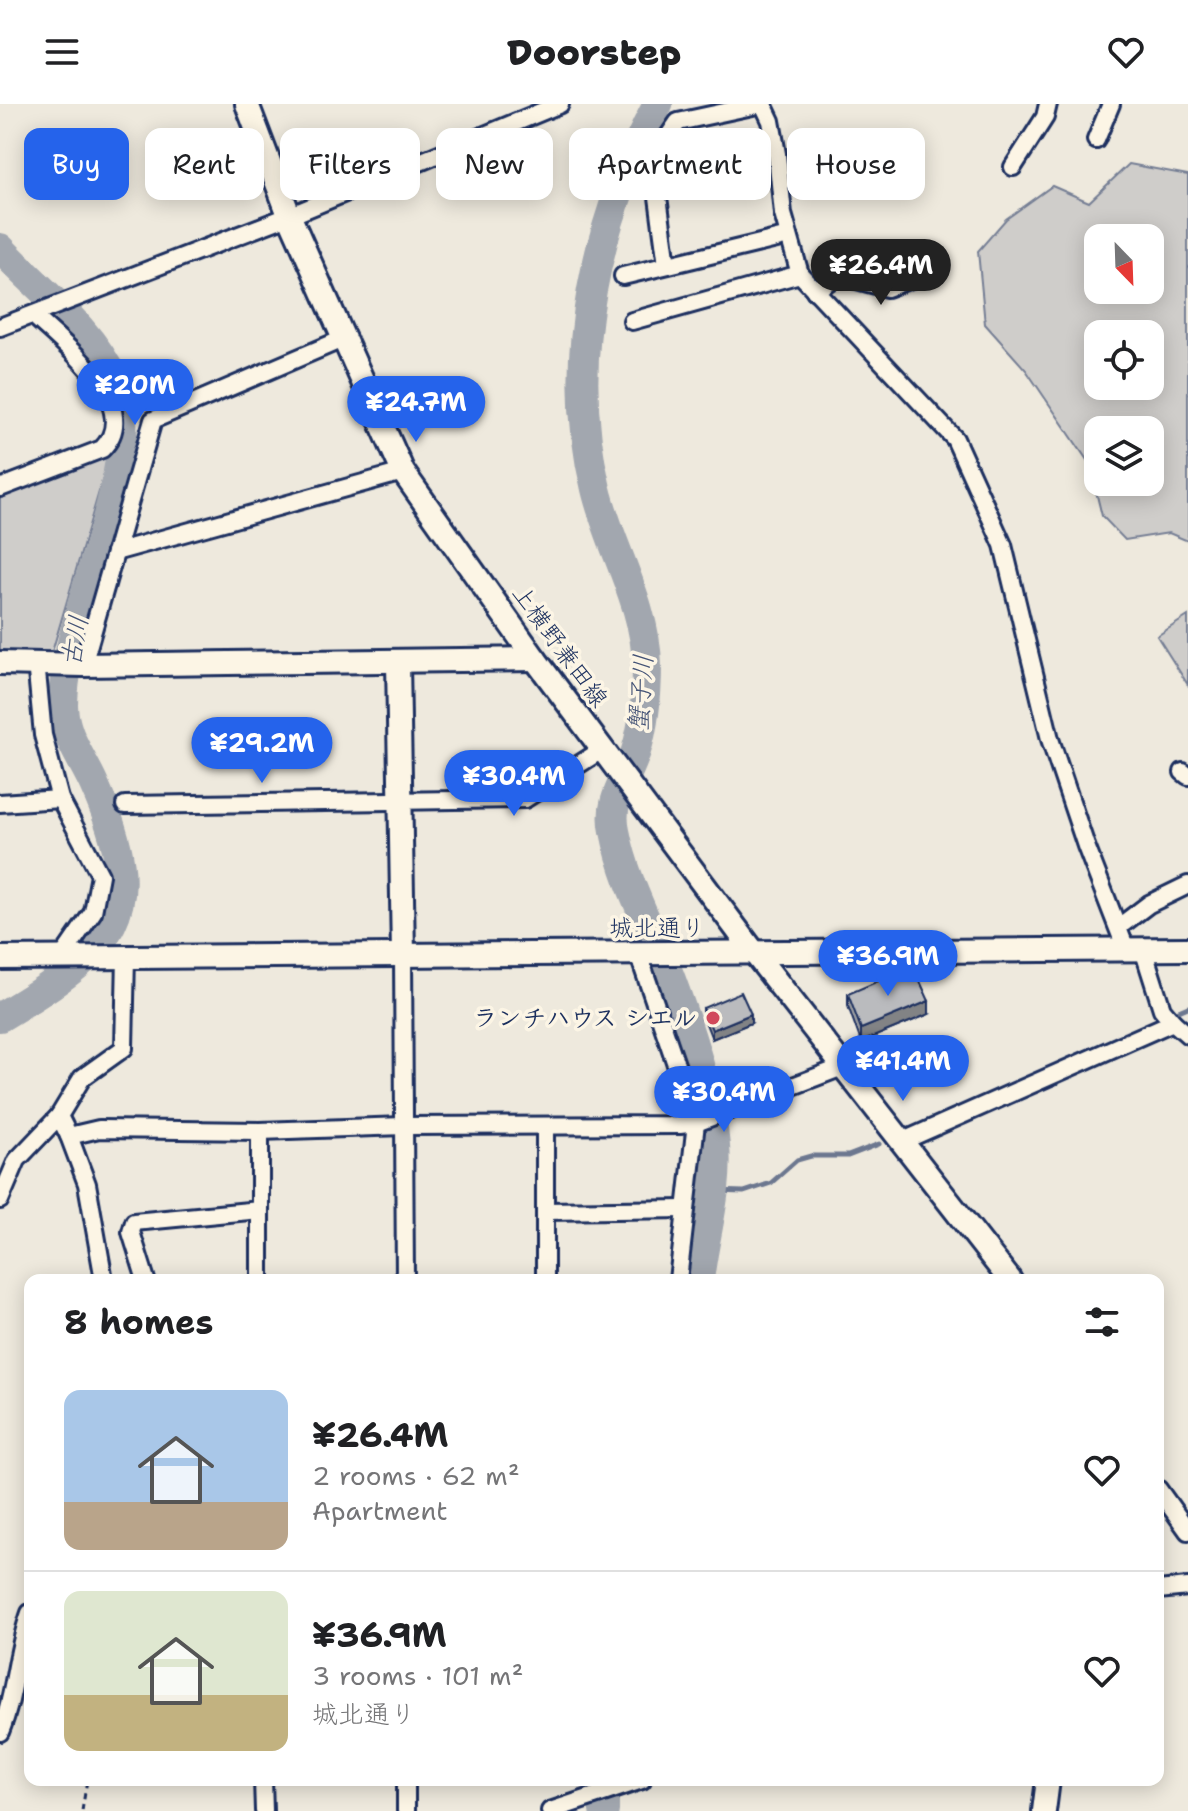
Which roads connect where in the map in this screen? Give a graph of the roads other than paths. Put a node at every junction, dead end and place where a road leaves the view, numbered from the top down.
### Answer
1 (247, 104) edge
2 (560, 104) edge
3 (763, 104) edge
4 (1048, 104) edge
5 (1111, 104) edge
6 (1096, 140) dead end
7 (1013, 167) dead end
8 (289, 215) junction
9 (789, 236) junction
10 (667, 265) junction
11 (930, 272) dead end
12 (800, 274) junction
13 (623, 276) dead end
14 (815, 291) junction
15 (33, 315) junction
16 (632, 321) dead end
17 (0, 327) edge
18 (345, 338) junction
19 (403, 472) junction
20 (0, 488) edge
21 (115, 552) junction
22 (535, 659) junction
23 (36, 662) junction
24 (398, 662) junction
25 (0, 663) edge
26 (83, 665) junction
27 (610, 757) junction
28 (400, 798) junction
29 (60, 799) junction
30 (0, 803) edge
31 (125, 805) dead end
32 (1188, 885) edge
33 (1120, 926) junction
34 (1134, 949) junction
35 (1188, 949) edge
36 (642, 953) junction
37 (403, 955) junction
38 (756, 955) junction
39 (122, 956) junction
40 (64, 957) junction
41 (0, 958) edge
42 (1173, 1022) junction
43 (1188, 1035) edge
44 (845, 1066) junction
45 (59, 1116) junction
46 (696, 1123) junction
47 (404, 1126) junction
48 (545, 1126) junction
49 (260, 1131) junction
50 (69, 1136) junction
51 (903, 1141) junction
52 (0, 1200) edge
53 (686, 1209) junction
54 (260, 1210) junction
55 (545, 1211) junction
56 (103, 1274) edge
57 (144, 1274) edge
58 (260, 1274) edge
59 (405, 1274) edge
60 (545, 1274) edge
61 (679, 1274) edge
62 (1005, 1274) edge
63 (1164, 1497) edge
64 (1188, 1531) edge
65 (1188, 1587) edge
66 (1164, 1589) edge
67 (24, 1630) edge
68 (0, 1732) edge
69 (263, 1786) edge
70 (406, 1786) edge
71 (624, 1786) edge
72 (1047, 1786) edge
73 (264, 1811) edge
74 (406, 1811) edge
75 (550, 1811) edge
76 (1044, 1811) edge

1 - 8 street, 上横野兼田線
2 - 8 street
3 - 9 street
3 - 10 street
4 - 7 street
5 - 6 street
8 - 15 street
8 - 18 street, 上横野兼田線
9 - 10 street
9 - 12 street
10 - 13 street
11 - 14 street
12 - 14 street
12 - 16 street
14 - 33 street
15 - 17 street
15 - 20 street
18 - 19 street, 上横野兼田線
18 - 21 street
19 - 21 street
19 - 22 street, 上横野兼田線
21 - 26 street
22 - 24 street
22 - 27 street, 上横野兼田線
23 - 25 street
23 - 26 street
23 - 29 street
24 - 26 street
24 - 28 street
27 - 28 street
27 - 38 street, 上横野兼田線
28 - 31 street
28 - 37 street
29 - 30 street
29 - 40 street
32 - 33 street
33 - 34 street
34 - 35 street, 城北通り
34 - 38 street, 城北通り
34 - 42 street
36 - 37 street, 城北通り
36 - 38 street, 城北通り
36 - 46 street
37 - 39 street, 城北通り
37 - 47 street
38 - 44 street, 上横野兼田線
39 - 40 street, 城北通り
39 - 45 street
40 - 41 street, 城北通り
42 - 43 street
42 - 51 street
44 - 46 street
44 - 51 street, 上横野兼田線
45 - 50 street
45 - 52 street
46 - 48 street
46 - 53 street
47 - 48 street
47 - 49 street
47 - 59 street
48 - 55 street
49 - 50 street
49 - 54 street
50 - 56 street
51 - 62 street, 上横野兼田線
53 - 55 street
53 - 61 street
54 - 57 street
54 - 58 street
55 - 60 street
63 - 64 street
65 - 66 street
67 - 68 street
69 - 73 street
70 - 74 street
71 - 75 street
72 - 76 street

